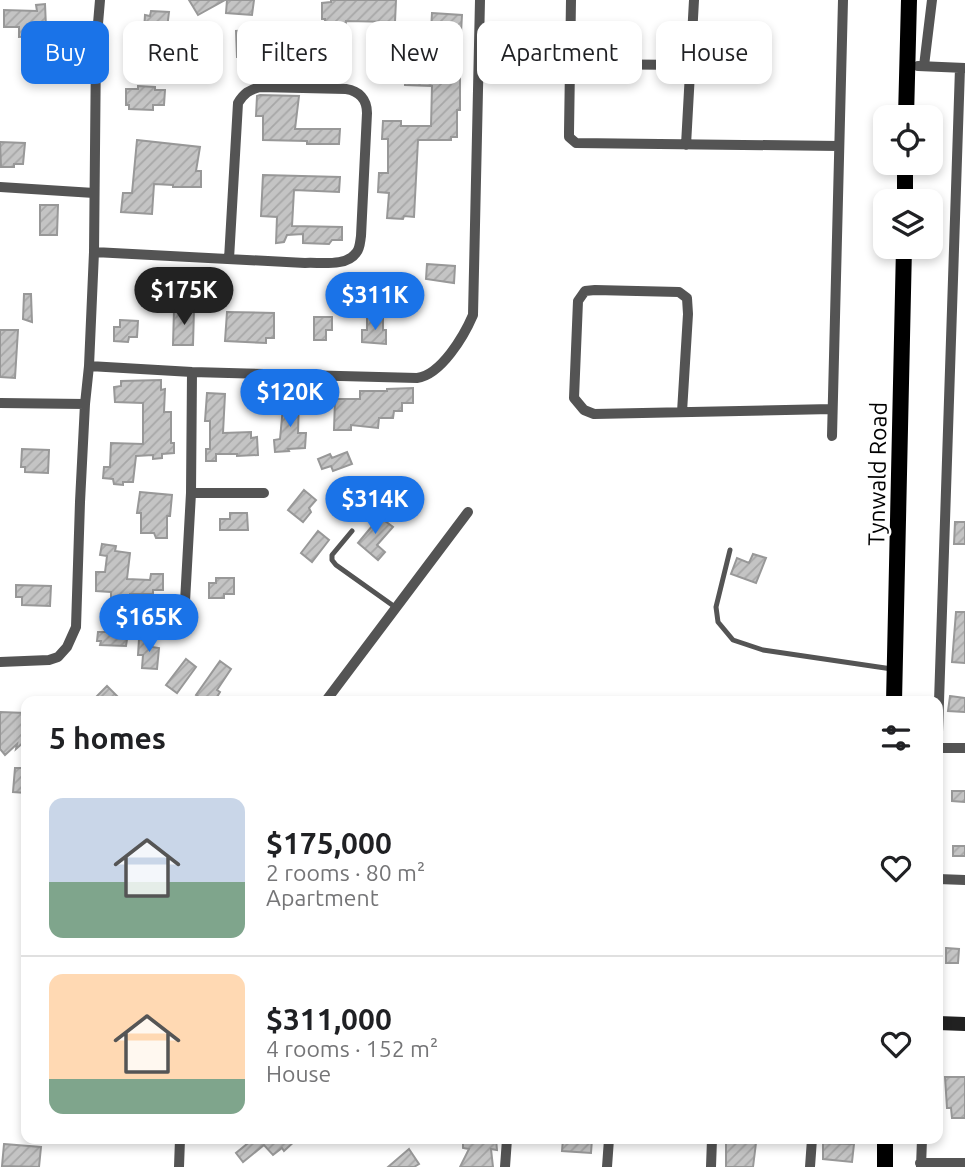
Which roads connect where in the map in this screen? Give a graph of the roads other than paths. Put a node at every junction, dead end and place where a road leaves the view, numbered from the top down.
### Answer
1 (100, 0) edge
2 (480, 0) edge
3 (571, 0) edge
4 (694, 0) edge
5 (843, 0) edge
6 (909, 0) edge
7 (932, 0) edge
8 (570, 21) edge
9 (693, 21) edge
10 (907, 65) junction
11 (924, 66) junction
12 (962, 68) edge
13 (569, 84) edge
14 (690, 84) edge
15 (906, 105) edge
16 (686, 145) junction
17 (839, 146) junction
18 (0, 187) edge
19 (94, 193) junction
20 (94, 252) junction
21 (229, 259) junction
22 (904, 259) edge
23 (89, 366) junction
24 (192, 372) junction
25 (0, 403) edge
26 (85, 404) junction
27 (832, 409) junction
28 (682, 412) junction
29 (832, 436) dead end
30 (191, 493) junction
31 (264, 493) dead end
32 (468, 512) dead end
33 (352, 531) dead end
34 (730, 550) dead end
35 (395, 607) junction
36 (184, 620) dead end
37 (0, 662) edge
38 (895, 670) junction
39 (329, 696) edge
40 (894, 696) edge
41 (939, 696) edge
42 (943, 748) edge
43 (965, 748) edge
44 (943, 879) edge
45 (965, 880) edge
46 (943, 1023) edge
47 (965, 1024) edge
48 (180, 1144) edge
49 (507, 1144) edge
50 (609, 1144) edge
51 (712, 1144) edge
52 (811, 1144) edge
53 (885, 1144) edge
54 (922, 1144) edge
55 (965, 1163) edge
56 (920, 1165) edge
57 (179, 1167) edge
58 (505, 1167) edge
59 (607, 1167) edge
60 (712, 1167) edge
61 (810, 1167) edge
62 (884, 1167) edge

1 - 19 street
2 - 24 street
3 - 8 street
4 - 9 street
5 - 17 street
6 - 10 main road
7 - 11 street
10 - 11 street
10 - 15 main road
11 - 12 street
12 - 41 street
13 - 16 street
14 - 16 street
16 - 17 street
17 - 27 street
18 - 19 street
19 - 20 street
20 - 21 street
20 - 23 street
21 - 21 street
22 - 38 main road, Tynwald Road
23 - 24 street
23 - 26 street
24 - 30 street
25 - 26 street
26 - 37 street
27 - 28 street
27 - 29 street
28 - 28 street
30 - 31 street
30 - 36 street
32 - 35 street
33 - 35 lane
34 - 38 lane
35 - 39 street
38 - 40 main road, Tynwald Road
42 - 43 street
44 - 45 street
46 - 47 street
48 - 57 street
49 - 58 street
50 - 59 street
51 - 60 street
52 - 61 street
53 - 62 main road
54 - 56 street
55 - 56 street

